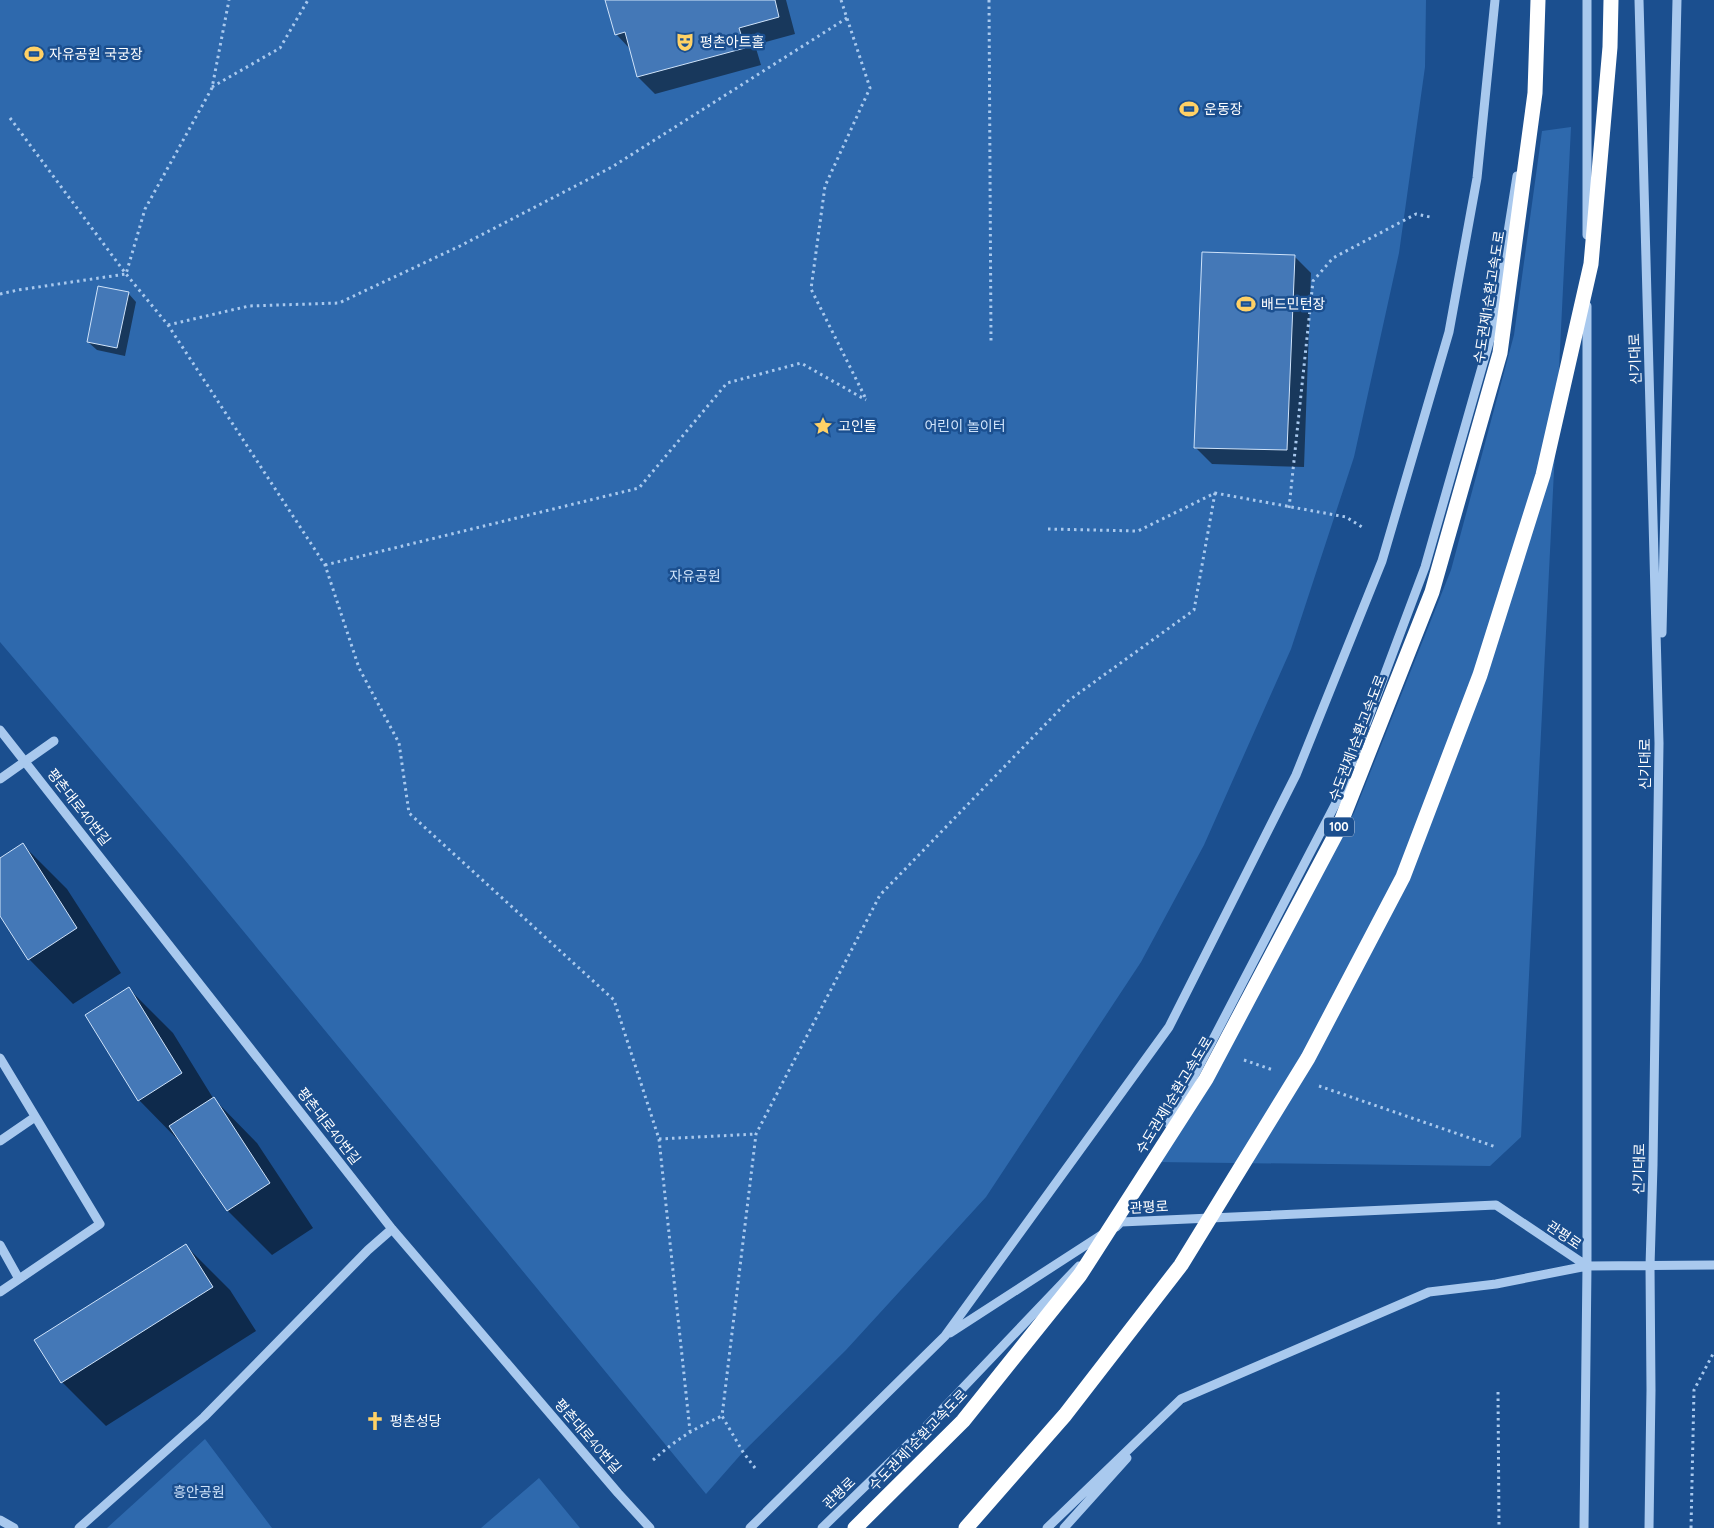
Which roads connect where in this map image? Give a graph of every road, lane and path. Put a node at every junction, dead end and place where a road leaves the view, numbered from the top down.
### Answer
1 (229, 0) edge
2 (308, 0) edge
3 (841, 0) edge
4 (989, 0) edge
5 (1494, 0) edge
6 (1538, 0) edge
7 (1545, 0) edge
8 (1587, 0) edge
9 (1610, 0) edge
10 (1639, 0) edge
11 (1677, 0) edge
12 (847, 18) junction
13 (212, 88) junction
14 (10, 118) dead end
15 (1430, 217) dead end
16 (126, 274) junction
17 (0, 294) edge
18 (168, 324) junction
19 (991, 343) dead end
20 (1215, 493) junction
21 (1289, 508) junction
22 (1362, 528) dead end
23 (1048, 529) dead end
24 (325, 565) junction
25 (0, 730) edge
26 (54, 740) dead end
27 (1659, 743) junction
28 (26, 761) junction
29 (0, 780) edge
30 (0, 1058) edge
31 (1241, 1059) dead end
32 (1279, 1072) dead end
33 (1316, 1085) dead end
34 (35, 1117) junction
35 (756, 1134) junction
36 (659, 1139) junction
37 (0, 1141) edge
38 (1496, 1147) dead end
39 (1121, 1222) junction
40 (392, 1229) junction
41 (0, 1245) edge
42 (1714, 1265) edge
43 (1586, 1266) junction
44 (1650, 1266) junction
45 (19, 1279) junction
46 (0, 1292) edge
47 (945, 1336) junction
48 (1714, 1352) edge
49 (1498, 1392) dead end
50 (1181, 1399) junction
51 (722, 1416) junction
52 (690, 1431) junction
53 (653, 1460) dead end
54 (755, 1468) dead end
55 (0, 1520) edge
56 (14, 1528) edge
57 (79, 1528) edge
58 (650, 1528) edge
59 (750, 1528) edge
60 (822, 1528) edge
61 (855, 1528) edge
62 (966, 1528) edge
63 (1047, 1528) edge
64 (1064, 1528) edge
65 (1499, 1528) edge
66 (1584, 1528) edge
67 (1649, 1528) edge
68 (1691, 1528) edge

1 - 13 path
2 - 13 path
3 - 12 path
4 - 19 path
5 - 47 street
6 - 61 highway, 수도권제1순환고속도로 / 100, bridge
7 - 39 street
8 - 43 street
9 - 62 highway, bridge
10 - 27 street, 신기대로
11 - 27 street
12 - 18 path
12 - 24 path
13 - 16 path
14 - 16 path
15 - 21 path
16 - 17 path
16 - 18 path
18 - 24 path
20 - 21 path
20 - 23 path
20 - 35 path
21 - 22 path
24 - 36 path
25 - 28 street, 평촌대로40번길
26 - 28 street
27 - 44 street, 신기대로
28 - 29 street
28 - 40 street, 평촌대로40번길
30 - 34 street
31 - 32 path
33 - 38 path
34 - 37 street
34 - 45 street
35 - 36 path
35 - 51 path
36 - 52 path
39 - 43 street, 관평로
39 - 47 street
39 - 60 street, 관평로
40 - 57 street
40 - 58 street, 평촌대로40번길
41 - 45 street
42 - 44 street, 관평로
43 - 44 street, 관평로
43 - 50 street, 관평로
43 - 66 street
44 - 67 street, 신기대로
45 - 46 street
47 - 59 street
48 - 68 path
49 - 65 path
50 - 63 street, 관평로
50 - 64 street
51 - 52 path
51 - 54 path
52 - 53 path
55 - 56 street

